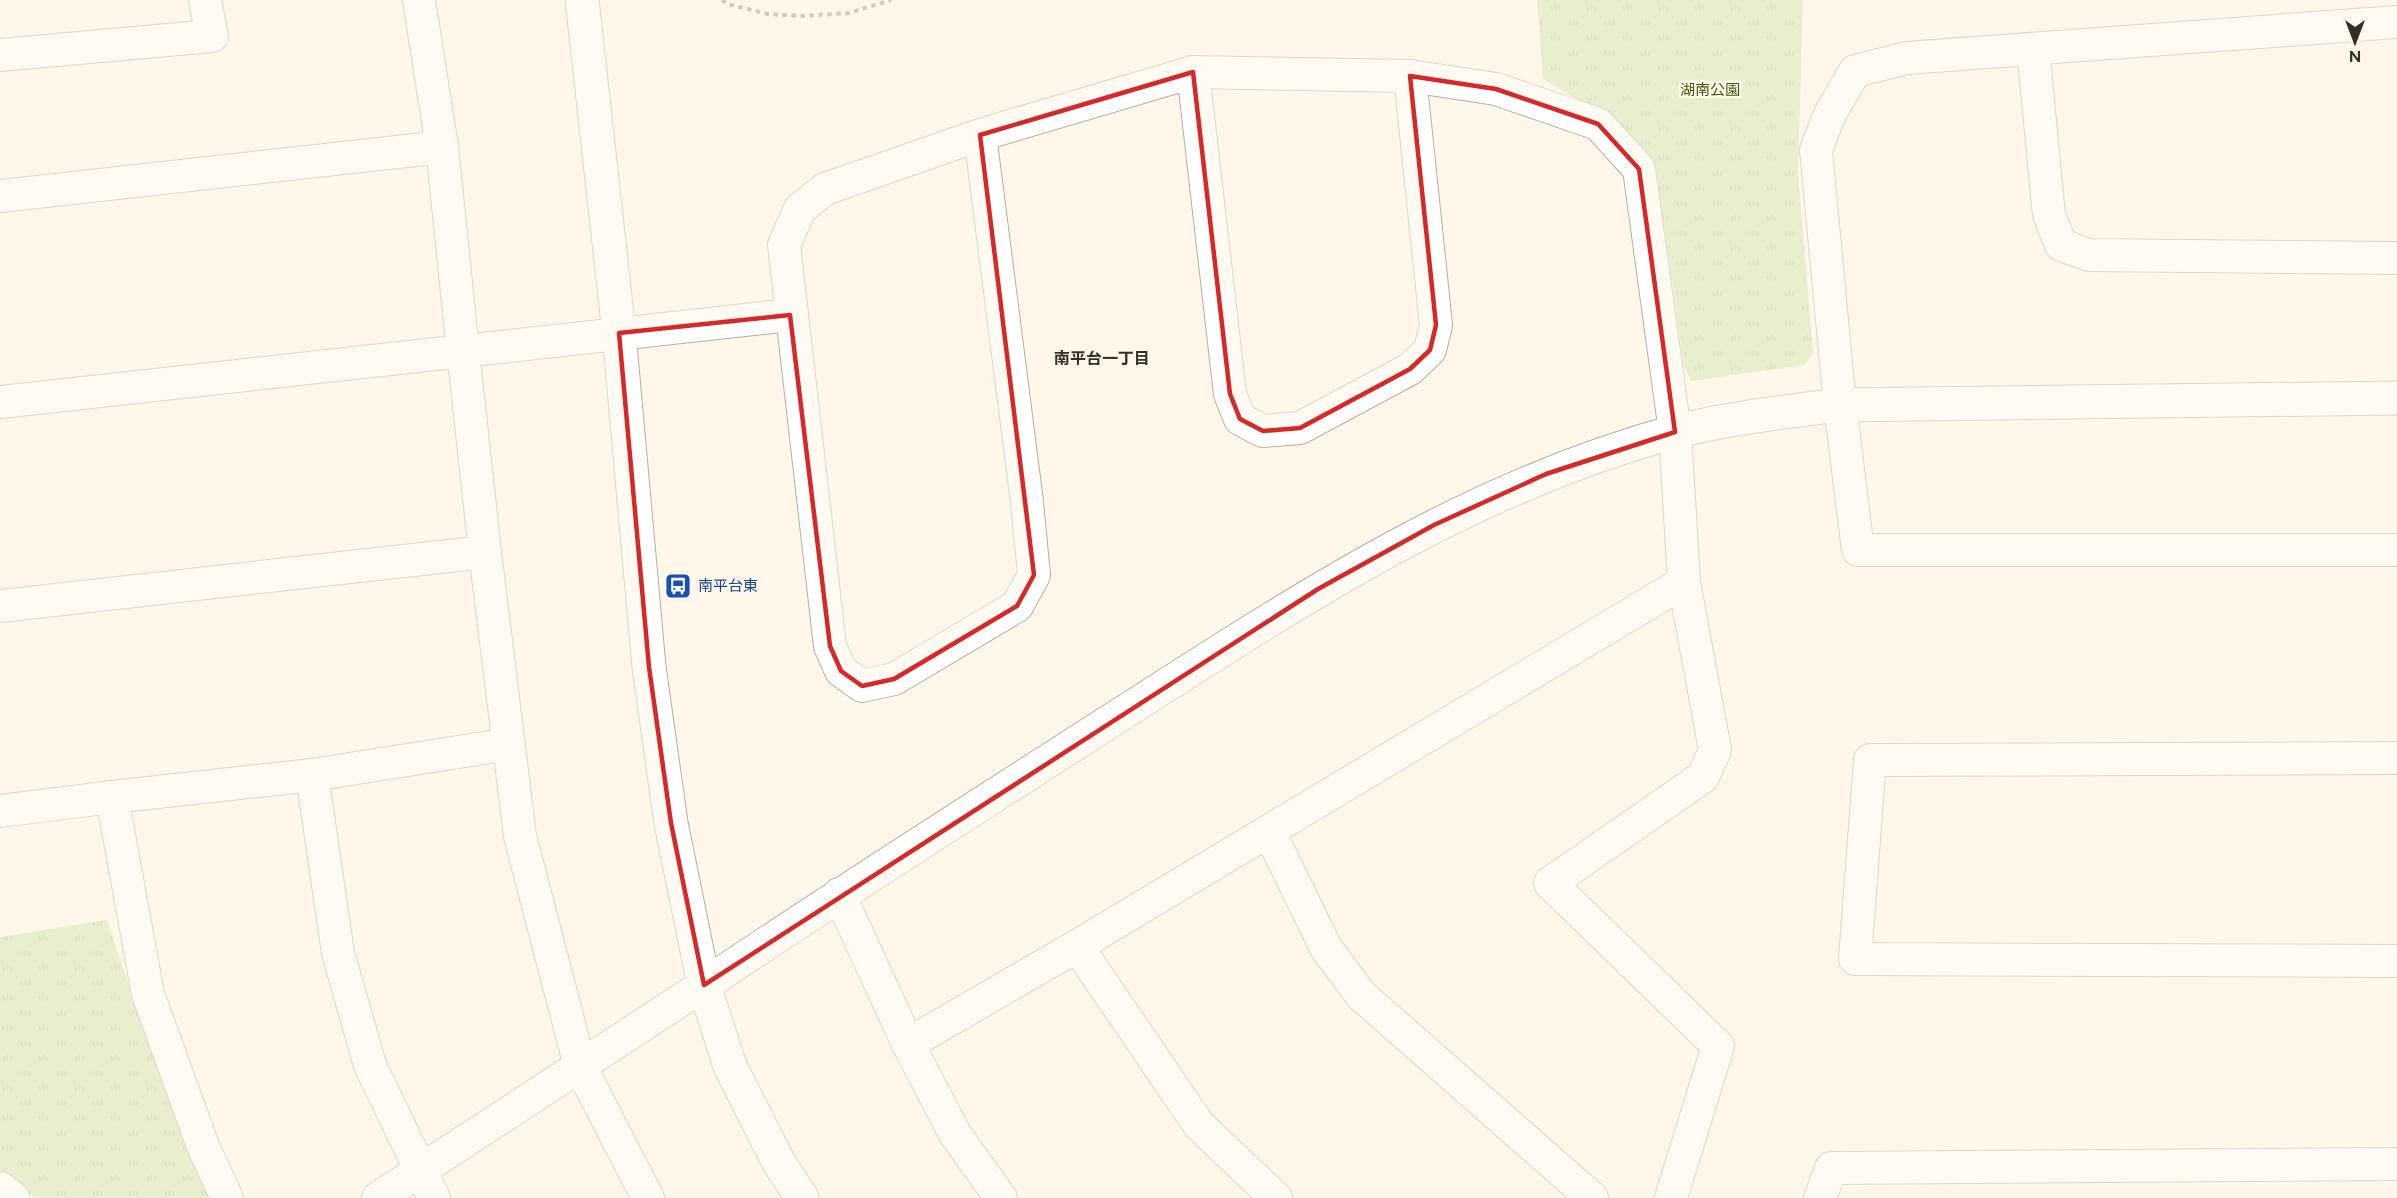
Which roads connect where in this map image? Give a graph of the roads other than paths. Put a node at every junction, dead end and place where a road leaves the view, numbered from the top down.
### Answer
1 (205, 0) edge
2 (419, 0) edge
3 (582, 0) edge
4 (2397, 22) edge
5 (2033, 49) junction
6 (0, 55) edge
7 (1193, 72) junction
8 (1410, 76) junction
9 (980, 135) junction
10 (442, 147) junction
11 (0, 196) edge
12 (2397, 258) edge
13 (790, 315) junction
14 (619, 333) junction
15 (463, 351) junction
16 (2397, 398) edge
17 (0, 402) edge
18 (1840, 405) junction
19 (1675, 432) junction
20 (2397, 550) edge
21 (485, 552) junction
22 (1684, 582) junction
23 (0, 606) edge
24 (508, 744) junction
25 (2397, 758) edge
26 (312, 775) junction
27 (112, 797) junction
28 (0, 811) edge
29 (1269, 831) junction
30 (839, 894) junction
31 (1077, 946) junction
32 (2397, 961) edge
33 (704, 985) junction
34 (908, 1044) junction
35 (580, 1066) junction
36 (2397, 1164) edge
37 (420, 1170) junction
38 (0, 1188) edge
39 (13, 1198) edge
40 (226, 1198) edge
41 (378, 1198) edge
42 (434, 1198) edge
43 (648, 1198) edge
44 (802, 1198) edge
45 (1001, 1198) edge
46 (1276, 1198) edge
47 (1592, 1198) edge
48 (1671, 1198) edge
49 (1820, 1198) edge

1 - 6 street
2 - 10 street
3 - 14 street
4 - 5 street
5 - 12 street
5 - 18 street
7 - 8 street
7 - 8 street
7 - 9 street
8 - 19 street
9 - 13 street
9 - 13 street
10 - 11 street
10 - 15 street
13 - 14 street
14 - 15 street
14 - 33 street
15 - 17 street
15 - 21 street
16 - 18 street
18 - 19 street
18 - 20 street
19 - 22 street
19 - 30 street
21 - 23 street
21 - 24 street
22 - 29 street
22 - 48 street
24 - 26 street
24 - 35 street
25 - 32 street
26 - 27 street
26 - 37 street
27 - 28 street
27 - 40 street
29 - 31 street
29 - 47 street
30 - 33 street
30 - 34 street
31 - 34 street
31 - 46 street
33 - 35 street
33 - 44 street
34 - 45 street
35 - 37 street
35 - 43 street
36 - 49 street
37 - 41 street
37 - 42 street
38 - 39 street

